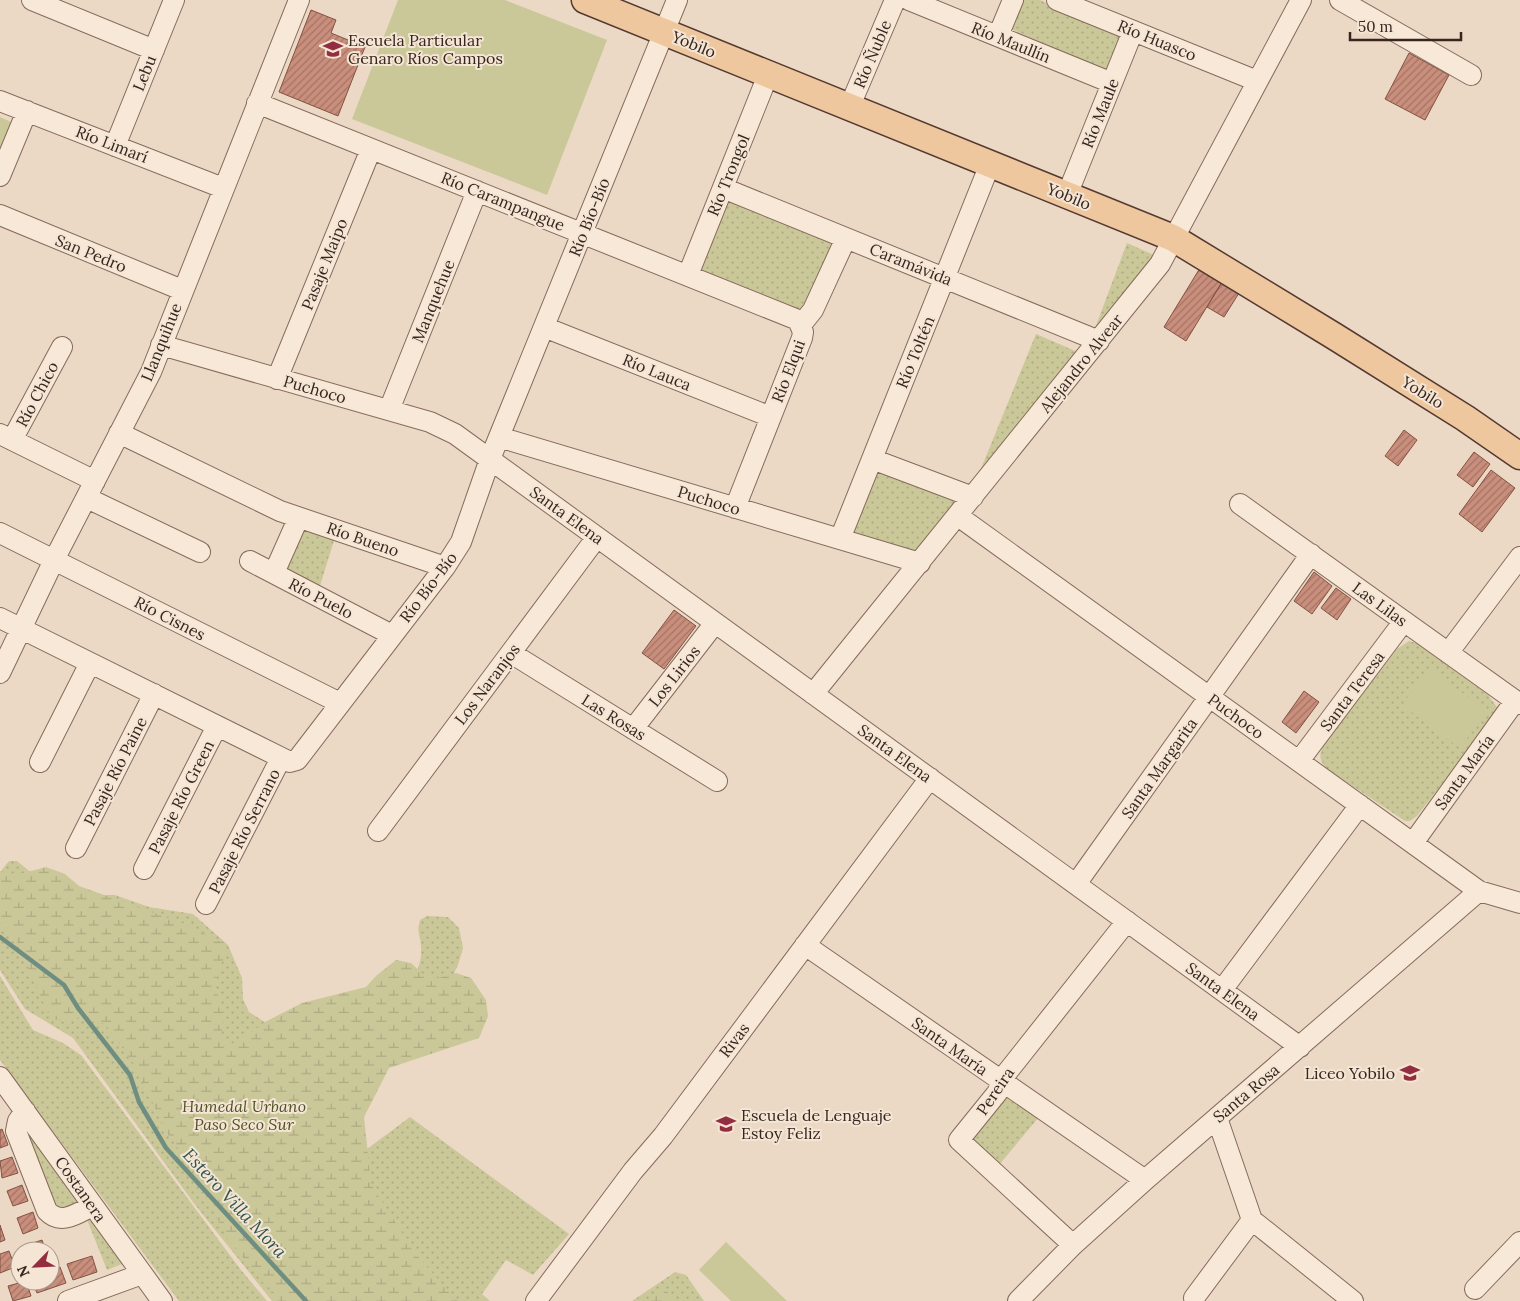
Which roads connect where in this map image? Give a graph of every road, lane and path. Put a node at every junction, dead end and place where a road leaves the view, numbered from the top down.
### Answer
1 (32, 0) edge
2 (174, 0) edge
3 (299, 0) edge
4 (585, 0) edge
5 (677, 0) edge
6 (895, 0) edge
7 (909, 0) edge
8 (1013, 0) edge
9 (1057, 0) edge
10 (1301, 0) edge
11 (1340, 0) edge
12 (1134, 31) junction
13 (664, 32) junction
14 (998, 36) junction
15 (154, 50) junction
16 (768, 75) junction
17 (1471, 75) dead end
18 (1258, 81) junction
19 (1112, 83) junction
20 (0, 101) edge
21 (257, 103) junction
22 (850, 108) junction
23 (28, 111) junction
24 (115, 146) junction
25 (370, 148) junction
26 (990, 164) junction
27 (0, 176) edge
28 (223, 188) junction
29 (723, 188) junction
30 (477, 191) junction
31 (1067, 195) junction
32 (0, 215) edge
33 (582, 233) junction
34 (846, 238) junction
35 (1173, 238) junction
36 (688, 275) junction
37 (945, 278) junction
38 (182, 290) junction
39 (801, 325) junction
40 (544, 327) junction
41 (1100, 340) junction
42 (161, 345) junction
43 (62, 347) dead end
44 (277, 379) junction
45 (388, 410) junction
46 (771, 417) junction
47 (119, 433) junction
48 (6, 437) edge
49 (499, 437) junction
50 (1520, 456) edge
51 (490, 459) junction
52 (872, 459) junction
53 (91, 489) junction
54 (973, 497) junction
55 (1240, 504) dead end
56 (735, 508) junction
57 (289, 515) junction
58 (958, 516) junction
59 (0, 533) edge
60 (597, 537) junction
61 (840, 539) junction
62 (200, 552) dead end
63 (1311, 554) junction
64 (1520, 556) edge
65 (54, 560) junction
66 (250, 562) dead end
67 (920, 563) junction
68 (446, 567) junction
69 (274, 574) junction
70 (0, 618) edge
71 (1404, 622) junction
72 (715, 623) junction
73 (22, 629) junction
74 (392, 635) junction
75 (510, 653) junction
76 (1448, 653) junction
77 (90, 662) junction
78 (0, 673) edge
79 (154, 694) junction
80 (813, 694) junction
81 (1209, 697) junction
82 (1518, 702) edge
83 (340, 704) junction
84 (217, 726) junction
85 (633, 729) junction
86 (281, 758) junction
87 (1299, 761) junction
88 (40, 762) dead end
89 (930, 778) junction
90 (717, 782) dead end
91 (1360, 806) junction
92 (378, 831) dead end
93 (1413, 843) junction
94 (76, 848) dead end
95 (144, 869) dead end
96 (1076, 884) junction
97 (1479, 891) junction
98 (1520, 902) edge
99 (206, 904) dead end
100 (1127, 921) junction
101 (805, 945) junction
102 (1222, 990) junction
103 (1300, 1047) junction
104 (1, 1080) edge
105 (1002, 1082) junction
106 (25, 1111) junction
107 (1217, 1118) junction
108 (1145, 1180) junction
109 (92, 1206) junction
110 (1252, 1220) junction
111 (1520, 1242) edge
112 (1073, 1245) junction
113 (142, 1274) junction
114 (1475, 1289) dead end
115 (1194, 1298) dead end
116 (75, 1300) edge
117 (162, 1301) edge
118 (536, 1301) edge
119 (1018, 1301) edge
120 (1353, 1301) edge

1 - 15 street
2 - 15 street, Lebu
3 - 21 street, Llanquihue
4 - 13 main road, Yobilo
5 - 13 street, Río Bío-Bío
6 - 22 street, Río Ñuble
7 - 14 street, Río Maullín
8 - 14 street
9 - 12 street, Río Huasco
10 - 18 street, Alejandro Alvear
11 - 17 street
12 - 18 street, Río Huasco
12 - 19 street, Río Maule
13 - 16 main road, Yobilo
13 - 33 street, Río Bío-Bío
14 - 19 street, Río Maullín
15 - 24 street, Lebu
16 - 22 main road, Yobilo
16 - 29 street, Río Trongol
18 - 35 street, Alejandro Alvear
19 - 31 street, Río Maule
20 - 23 street, Río Limarí
21 - 25 street, Río Carampangue
21 - 28 street, Llanquihue
22 - 26 main road, Yobilo
23 - 24 street, Río Limarí
23 - 27 street
24 - 28 street, Río Limarí
25 - 30 street, Río Carampangue
25 - 44 street, Pasaje Maipo
26 - 31 main road, Yobilo
26 - 37 street, Río Toltén
28 - 38 street, Llanquihue
29 - 34 street, Caramávida
29 - 36 street, Río Trongol
30 - 33 street, Río Carampangue
30 - 45 street, Manquehue
31 - 35 main road, Yobilo
32 - 38 street, San Pedro
33 - 36 street, Río Carampangue
33 - 40 street, Río Bío-Bío
34 - 37 street, Caramávida
34 - 39 street, Río Elqui
35 - 41 street, Alejandro Alvear
35 - 50 main road, Yobilo
36 - 39 street, Río Carampangue
37 - 41 street, Caramávida
37 - 52 street, Río Toltén
38 - 42 street, Llanquihue
39 - 46 street, Río Elqui
40 - 46 street, Río Lauca
40 - 49 street, Río Bío-Bío
41 - 54 street, Alejandro Alvear
42 - 44 street, Puchoco
42 - 47 street, Llanquihue
43 - 48 street, Río Chico
44 - 45 street, Puchoco
45 - 51 street, Puchoco
46 - 56 street, Río Elqui
47 - 53 street, Llanquihue
47 - 57 street, Río Bueno
48 - 53 street
49 - 51 street, Río Bío-Bío
49 - 56 street, Puchoco
51 - 60 street, Santa Elena
51 - 68 street, Río Bío-Bío
52 - 54 street
52 - 61 street, Río Toltén
53 - 62 street
53 - 65 street, Llanquihue
54 - 58 street, Alejandro Alvear
55 - 63 street, Las Lilas
56 - 61 street, Puchoco
57 - 68 street, Río Bueno
57 - 69 street
58 - 67 street, Alejandro Alvear
58 - 81 street, Puchoco
59 - 65 street, Río Cisnes
60 - 72 street, Santa Elena
60 - 75 street, Los Naranjos
61 - 67 street, Puchoco
63 - 71 street, Las Lilas
63 - 81 street, Santa Margarita
64 - 76 street
65 - 73 street, Llanquihue
65 - 83 street, Río Cisnes
66 - 69 street, Río Puelo
67 - 80 street, Alejandro Alvear
68 - 74 street, Río Bío-Bío
69 - 74 street, Río Puelo
70 - 73 street
71 - 76 street, Las Lilas
71 - 87 street, Santa Teresa
72 - 80 street, Santa Elena
72 - 85 street, Los Lirios
73 - 77 street
73 - 78 street, Llanquihue
74 - 83 street, Río Bío-Bío
75 - 85 street, Las Rosas
75 - 92 street, Los Naranjos
76 - 82 street, Las Lilas
77 - 79 street
77 - 88 street
79 - 84 street
79 - 94 street, Pasaje Río Paine
80 - 89 street, Santa Elena
81 - 87 street, Puchoco
81 - 96 street, Santa Margarita
82 - 93 street, Santa María
83 - 86 street, Río Bío-Bío
84 - 86 street
84 - 95 street, Pasaje Río Green
85 - 90 street, Las Rosas
86 - 99 street, Pasaje Río Serrano
87 - 91 street, Puchoco
89 - 96 street, Santa Elena
89 - 101 street, Rivas
91 - 93 street, Puchoco
91 - 102 street
93 - 97 street, Puchoco
96 - 100 street, Santa Elena
97 - 98 street, Puchoco
97 - 103 street, Santa Rosa
100 - 102 street, Santa Elena
100 - 105 street, Pereira
101 - 105 street, Santa María
101 - 118 street, Rivas
102 - 103 street, Santa Elena
103 - 107 street, Santa Rosa
104 - 106 street, Costanera
105 - 108 street, Santa María
105 - 112 street, Pereira
106 - 109 street, Costanera
106 - 109 street
107 - 108 street, Santa Rosa
107 - 110 street
108 - 112 street, Santa Rosa
109 - 113 street, Costanera
110 - 115 street
110 - 120 street
111 - 114 street
112 - 119 street, Santa Rosa
113 - 116 street
113 - 117 street, Costanera

